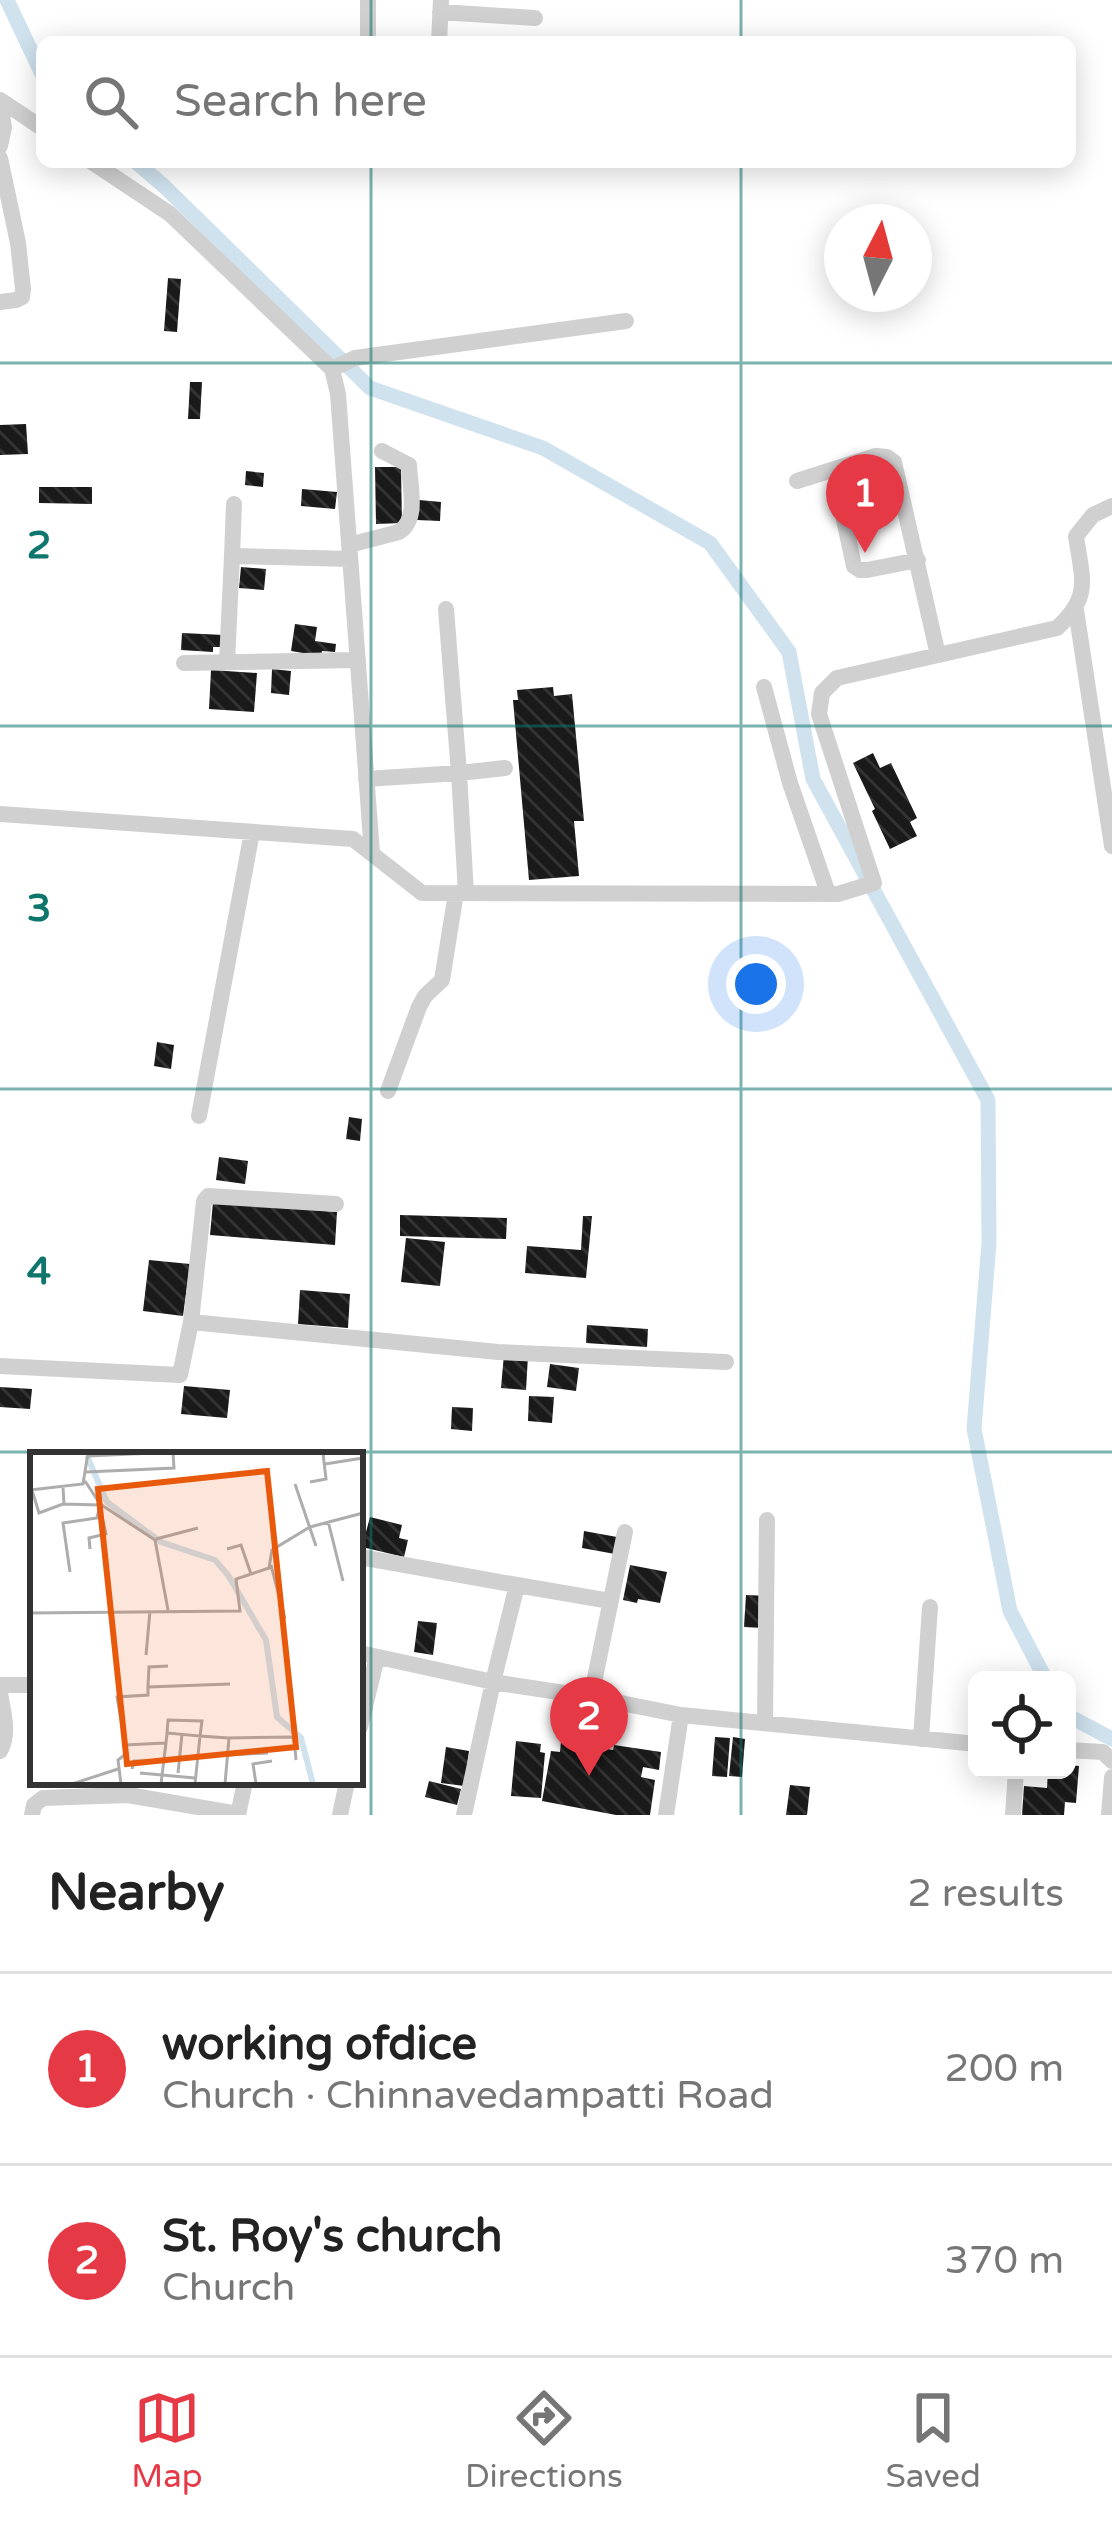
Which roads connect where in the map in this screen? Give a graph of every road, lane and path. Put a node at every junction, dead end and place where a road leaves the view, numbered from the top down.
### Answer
1 (368, 0) edge
2 (440, 6) edge
3 (535, 18) dead end
4 (368, 36) edge
5 (439, 36) edge
6 (0, 104) edge
7 (36, 125) edge
8 (0, 146) edge
9 (0, 158) edge
10 (101, 168) edge
11 (0, 302) edge
12 (626, 321) dead end
13 (332, 369) junction
14 (382, 451) dead end
15 (797, 481) dead end
16 (840, 501) dead end
17 (234, 504) dead end
18 (1112, 506) edge
19 (350, 552) junction
20 (232, 556) junction
21 (918, 560) junction
22 (446, 609) dead end
23 (1076, 610) junction
24 (938, 655) junction
25 (358, 659) junction
26 (227, 662) junction
27 (184, 663) dead end
28 (764, 687) dead end
29 (505, 768) dead end
30 (459, 773) junction
31 (366, 779) junction
32 (0, 814) edge
33 (252, 832) junction
34 (1112, 846) edge
35 (372, 853) junction
36 (461, 893) junction
37 (833, 894) junction
38 (388, 1091) dead end
39 (199, 1116) dead end
40 (336, 1204) dead end
41 (191, 1322) junction
42 (726, 1362) dead end
43 (0, 1366) edge
44 (767, 1520) dead end
45 (625, 1532) dead end
46 (363, 1558) edge
47 (517, 1585) junction
48 (610, 1601) junction
49 (930, 1607) dead end
50 (368, 1655) edge
51 (493, 1682) junction
52 (30, 1684) edge
53 (0, 1689) edge
54 (591, 1696) junction
55 (363, 1700) edge
56 (681, 1714) junction
57 (765, 1723) junction
58 (921, 1739) junction
59 (968, 1743) edge
60 (0, 1750) edge
61 (1076, 1750) edge
62 (1112, 1761) edge
63 (1112, 1777) edge
64 (1015, 1779) edge
65 (244, 1785) edge
66 (346, 1785) edge
67 (32, 1815) edge
68 (238, 1815) edge
69 (340, 1815) edge
70 (464, 1815) edge
71 (666, 1815) edge
72 (1013, 1815) edge
73 (1109, 1815) edge

1 - 4 street
2 - 3 street
2 - 5 street
6 - 7 street
6 - 8 street
9 - 11 street
10 - 13 street
12 - 13 street
13 - 19 street
14 - 19 street
15 - 21 street
16 - 21 street
17 - 20 street
18 - 23 street
19 - 20 street
19 - 25 street
20 - 26 street
21 - 24 street
22 - 30 street
23 - 24 street
23 - 34 street
24 - 37 street
25 - 26 street
25 - 31 street
26 - 27 street
28 - 37 street
29 - 30 street
30 - 31 street
30 - 36 street
31 - 35 street
32 - 33 street
33 - 35 street
33 - 39 street
35 - 36 street
36 - 37 street
36 - 38 street
40 - 41 street
41 - 42 street
41 - 43 street
44 - 57 street
45 - 48 street
46 - 47 street
47 - 48 street
47 - 51 street
48 - 54 street
49 - 58 street
50 - 51 street
50 - 55 street
51 - 54 street
51 - 70 street
52 - 53 street
53 - 60 street
54 - 56 street
56 - 57 street
56 - 71 street
57 - 58 street
58 - 59 street
61 - 62 street
63 - 73 street
64 - 72 street
65 - 68 street
66 - 69 street
67 - 68 street

